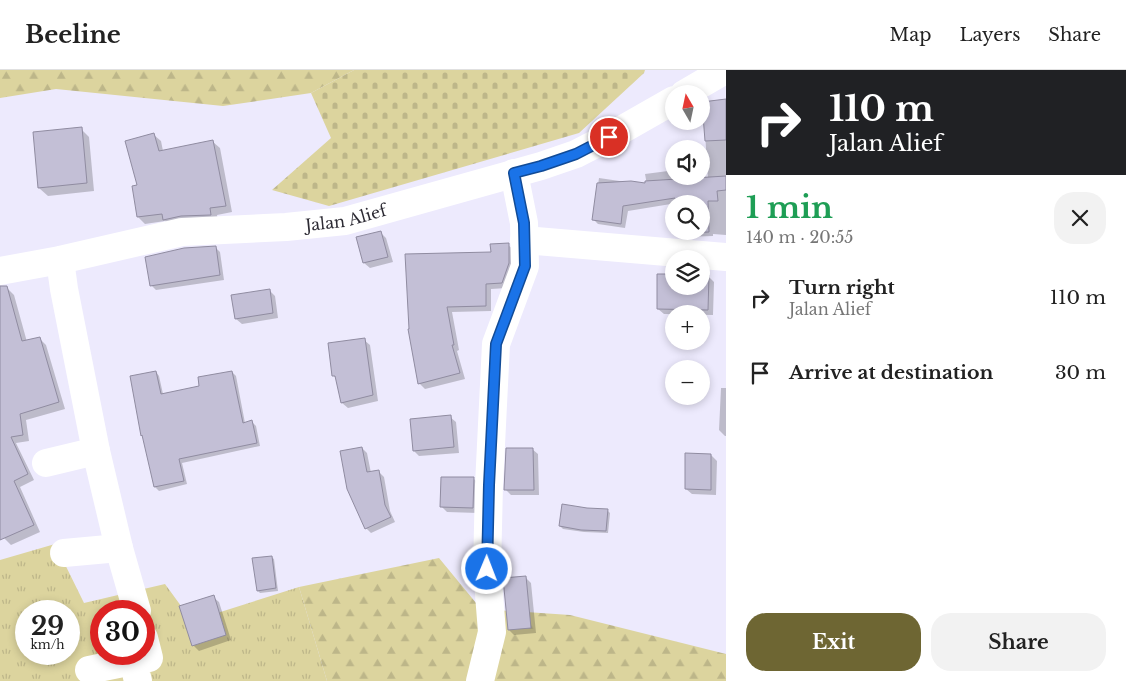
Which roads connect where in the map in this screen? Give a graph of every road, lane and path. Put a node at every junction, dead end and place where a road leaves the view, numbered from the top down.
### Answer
1 (724, 72) edge
2 (700, 85) edge
3 (665, 105) edge
4 (514, 173) junction
5 (524, 240) junction
6 (726, 257) edge
7 (60, 260) junction
8 (0, 271) edge
9 (96, 451) junction
10 (46, 463) dead end
11 (120, 548) junction
12 (64, 553) dead end
13 (134, 600) edge
14 (114, 665) edge
15 (90, 670) dead end
16 (480, 681) edge

1 - 2 street
3 - 4 street, Jalan Alief
4 - 5 street
4 - 7 street, Jalan Alief
5 - 6 street
5 - 16 street
7 - 8 street, Jalan Alief
7 - 9 street
9 - 10 street
9 - 11 street
11 - 12 street
11 - 13 street
14 - 15 street

